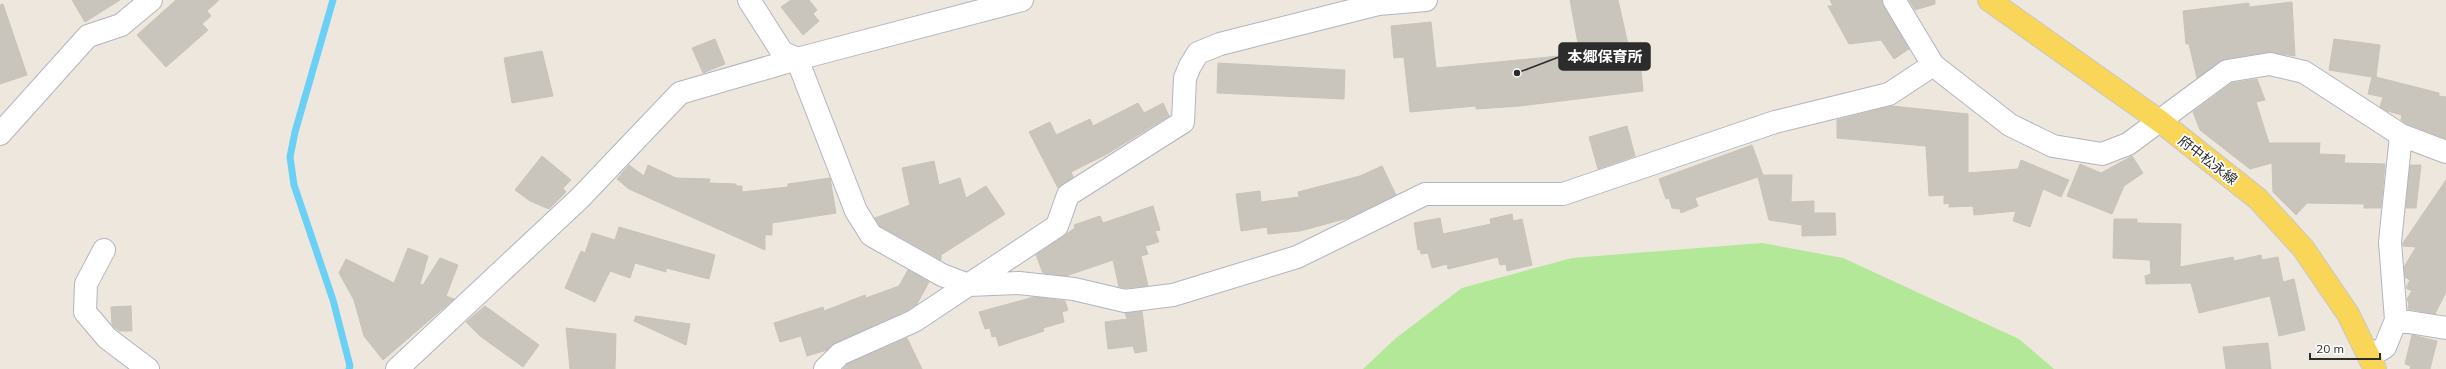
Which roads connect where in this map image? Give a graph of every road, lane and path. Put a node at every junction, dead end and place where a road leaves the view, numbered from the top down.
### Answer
1 (151, 0) edge
2 (750, 0) edge
3 (1022, 0) edge
4 (1426, 0) edge
5 (1894, 0) edge
6 (1989, 0) edge
7 (797, 59) junction
8 (1933, 65) junction
9 (2161, 122) junction
10 (0, 134) edge
11 (2402, 135) junction
12 (2446, 152) edge
13 (104, 250) dead end
14 (968, 286) junction
15 (2396, 320) junction
16 (2446, 328) edge
17 (2372, 363) edge
18 (148, 369) edge
19 (397, 369) edge
20 (825, 369) edge

1 - 10 street
2 - 7 street
3 - 7 street
4 - 14 street
5 - 8 street
6 - 9 main road, 府中松永線
7 - 14 street
7 - 19 street
8 - 9 street
8 - 14 street
9 - 11 street
9 - 17 main road, 府中松永線
11 - 12 street
11 - 15 street
13 - 18 street
14 - 20 street
15 - 16 street
15 - 17 street

